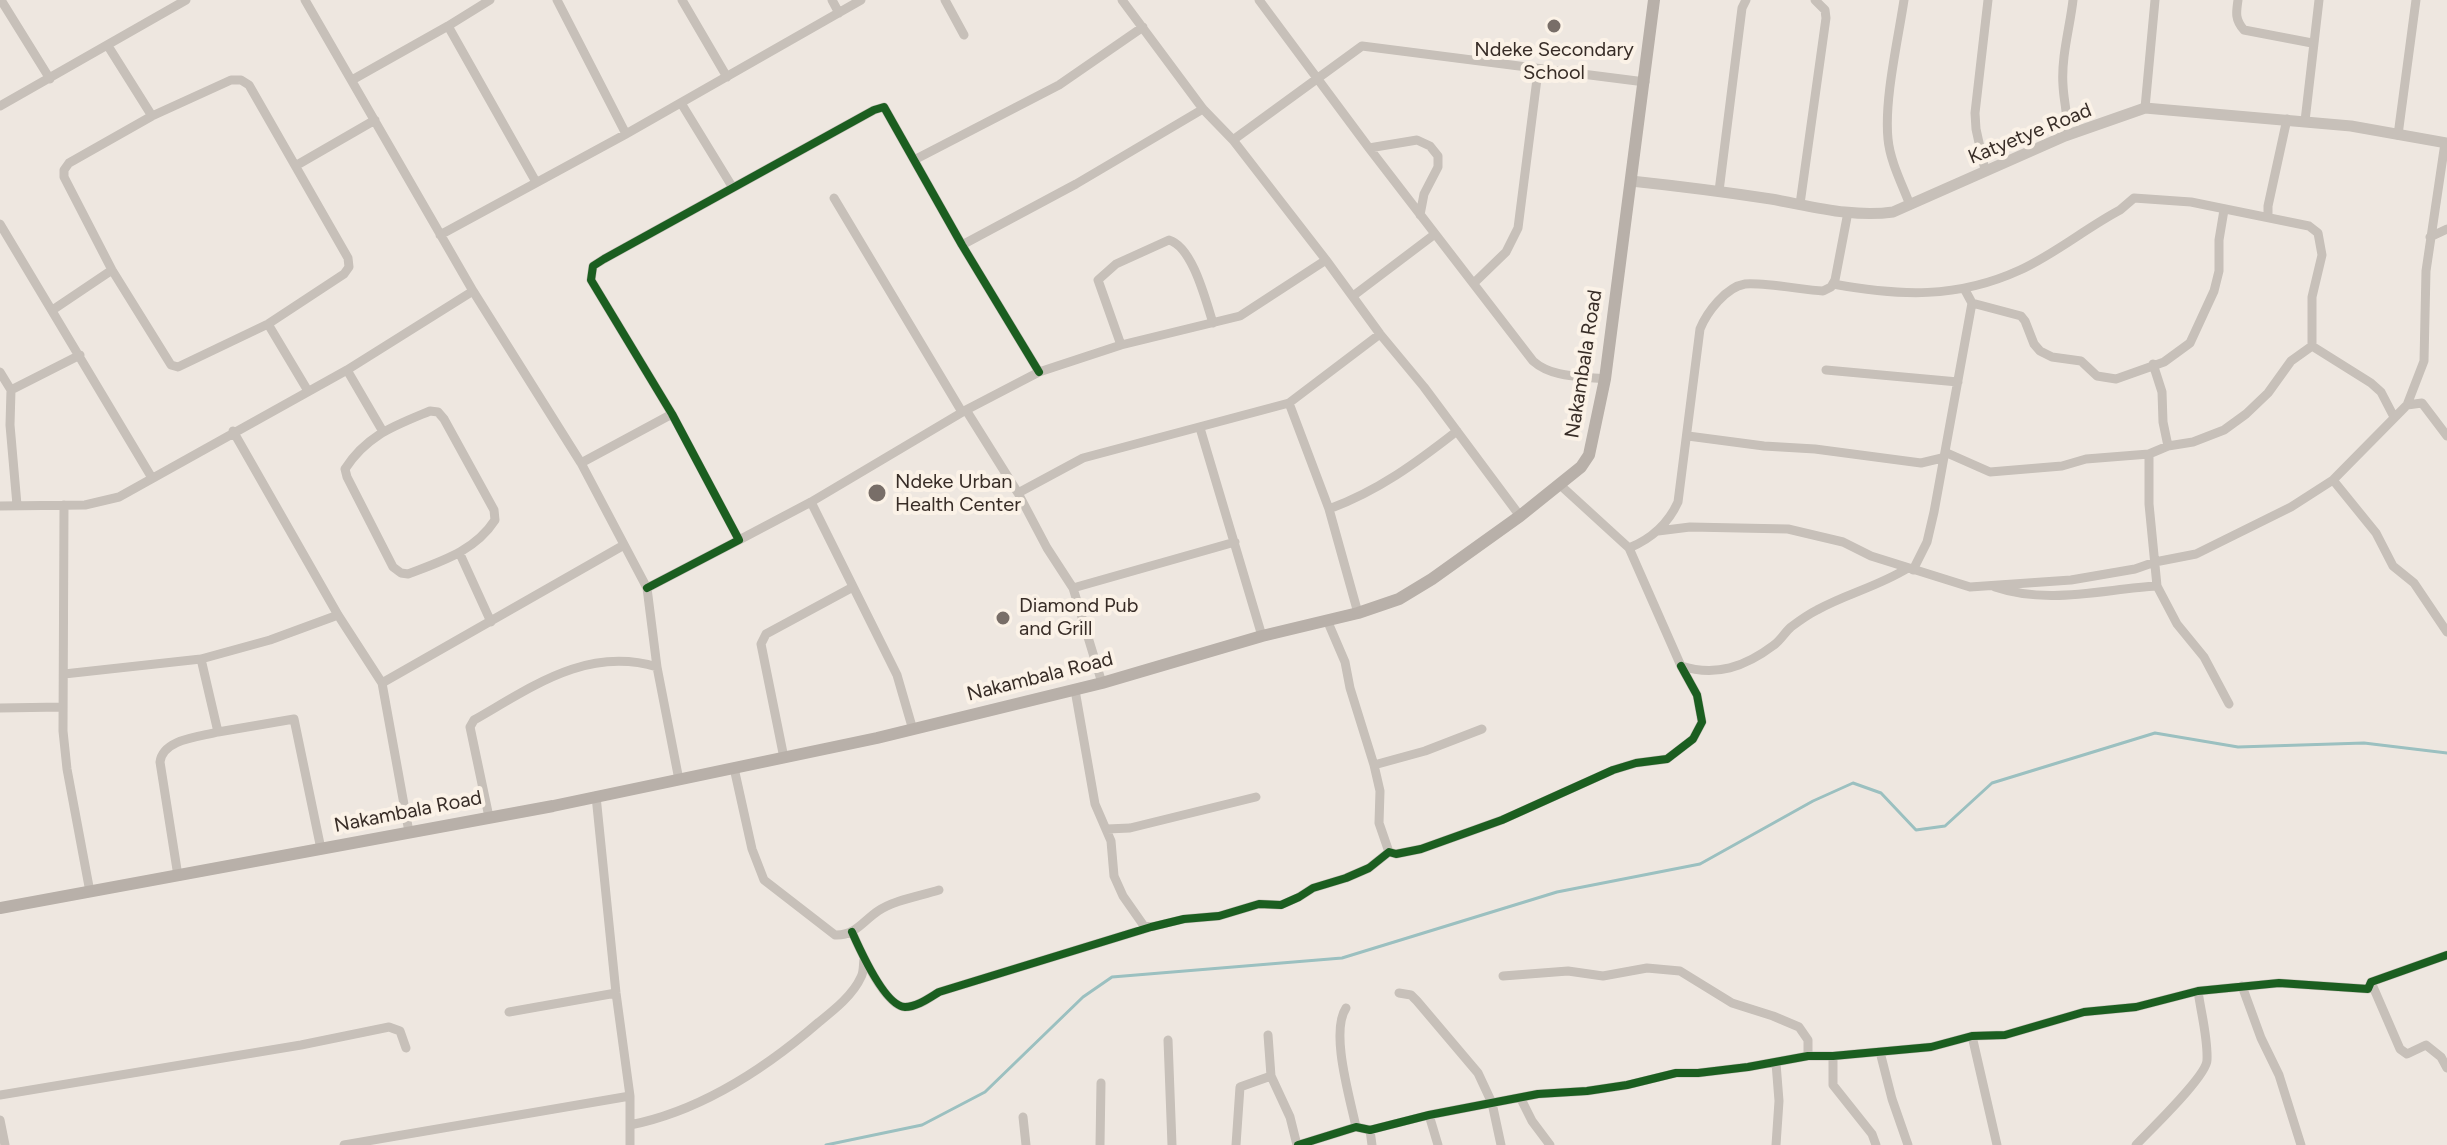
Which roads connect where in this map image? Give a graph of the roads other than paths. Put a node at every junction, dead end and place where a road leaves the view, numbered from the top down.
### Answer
1 (186, 0) edge
2 (305, 0) edge
3 (490, 0) edge
4 (557, 0) edge
5 (682, 0) edge
6 (832, 0) edge
7 (861, 0) edge
8 (945, 0) edge
9 (1122, 0) edge
10 (1259, 0) edge
11 (1654, 0) edge
12 (1746, 0) edge
13 (1815, 0) edge
14 (1904, 0) edge
15 (1988, 0) edge
16 (2073, 0) edge
17 (2155, 0) edge
18 (2238, 0) edge
19 (2319, 0) edge
20 (2416, 0) edge
21 (0, 1) edge
22 (839, 13) junction
23 (448, 26) junction
24 (1143, 27) junction
25 (964, 35) dead end
26 (2312, 43) junction
27 (108, 46) junction
28 (1538, 71) junction
29 (727, 77) junction
30 (50, 79) junction
31 (1319, 79) junction
32 (352, 80) junction
33 (1645, 82) junction
34 (681, 103) junction
35 (0, 106) edge
36 (2145, 108) junction
37 (1203, 109) junction
38 (152, 116) junction
39 (2287, 119) junction
40 (375, 120) junction
41 (2305, 121) junction
42 (626, 134) junction
43 (2398, 135) junction
44 (2065, 136) junction
45 (1233, 140) junction
46 (2446, 143) edge
47 (1369, 148) junction
48 (916, 159) junction
49 (297, 165) junction
50 (1985, 170) junction
51 (1631, 181) junction
52 (536, 182) junction
53 (733, 188) junction
54 (1719, 191) junction
55 (834, 198) dead end
56 (1800, 204) junction
57 (1910, 205) junction
58 (2224, 210) junction
59 (1848, 212) junction
60 (1420, 215) junction
61 (2268, 217) junction
62 (0, 224) edge
63 (2447, 229) edge
64 (1435, 234) junction
65 (440, 235) junction
66 (2430, 237) junction
67 (962, 245) junction
68 (1326, 260) junction
69 (112, 270) junction
70 (1475, 282) junction
71 (1833, 284) junction
72 (1965, 290) junction
73 (473, 291) junction
74 (1353, 296) junction
75 (1972, 303) junction
76 (54, 309) junction
77 (1213, 323) junction
78 (268, 324) junction
79 (1380, 334) junction
80 (1121, 345) junction
81 (2312, 346) junction
82 (80, 355) junction
83 (2153, 364) junction
84 (347, 370) junction
85 (1826, 370) dead end
86 (0, 372) edge
87 (1039, 372) junction
88 (1605, 379) junction
89 (1958, 382) junction
90 (11, 390) junction
91 (308, 391) junction
92 (1289, 403) junction
93 (2407, 405) junction
94 (964, 411) junction
95 (672, 414) junction
96 (2394, 417) junction
97 (5, 426) edge
98 (1200, 428) junction
99 (382, 430) junction
100 (233, 431) junction
101 (1457, 431) junction
102 (1688, 436) junction
103 (2447, 436) edge
104 (2168, 446) junction
105 (2149, 454) junction
106 (1944, 456) junction
107 (581, 463) junction
108 (152, 478) junction
109 (2333, 480) junction
110 (1559, 484) junction
111 (1018, 493) junction
112 (811, 502) junction
113 (17, 505) junction
114 (64, 505) junction
115 (0, 506) edge
116 (1329, 509) junction
117 (1520, 516) junction
118 (1658, 531) junction
119 (739, 540) junction
120 (1235, 542) junction
121 (624, 545) junction
122 (1629, 548) junction
123 (460, 554) junction
124 (2155, 562) junction
125 (1911, 569) junction
126 (1992, 586) junction
127 (2157, 586) junction
128 (853, 587) junction
129 (647, 588) junction
130 (1073, 588) junction
131 (1358, 613) junction
132 (338, 615) junction
133 (1327, 620) junction
134 (491, 622) junction
135 (2447, 632) edge
136 (1262, 636) junction
137 (201, 659) junction
138 (1681, 666) junction
139 (657, 667) junction
140 (64, 674) junction
141 (382, 683) junction
142 (1102, 683) junction
143 (1075, 690) junction
144 (2229, 704) dead end
145 (62, 707) junction
146 (0, 708) edge
147 (1482, 729) dead end
148 (913, 730) junction
149 (218, 732) junction
150 (784, 758) junction
151 (1374, 765) junction
152 (734, 768) junction
153 (679, 780) junction
154 (596, 796) junction
155 (1256, 797) dead end
156 (489, 817) junction
157 (1107, 829) junction
158 (409, 832) junction
159 (321, 849) junction
160 (1389, 852) junction
161 (178, 876) junction
162 (939, 890) dead end
163 (90, 892) junction
164 (0, 908) edge
165 (1151, 927) junction
166 (852, 932) junction
167 (2447, 955) edge
168 (864, 959) junction
169 (1503, 976) dead end
170 (2371, 982) junction
171 (2242, 986) junction
172 (2198, 991) junction
173 (616, 993) junction
174 (1399, 993) dead end
175 (1346, 1008) dead end
176 (509, 1012) dead end
177 (1268, 1035) dead end
178 (1972, 1036) junction
179 (1168, 1040) dead end
180 (406, 1048) dead end
181 (1880, 1052) junction
182 (1808, 1056) junction
183 (1833, 1056) junction
184 (1776, 1063) junction
185 (2447, 1068) edge
186 (1271, 1076) junction
187 (1101, 1083) dead end
188 (0, 1095) edge
189 (630, 1096) junction
190 (1521, 1099) junction
191 (1492, 1103) junction
192 (1429, 1115) junction
193 (1023, 1117) dead end
194 (0, 1120) edge
195 (630, 1125) junction
196 (1356, 1127) junction
197 (1370, 1130) junction
198 (1313, 1143) edge
199 (5, 1145) edge
200 (344, 1145) edge
201 (630, 1145) edge
202 (1026, 1145) edge
203 (1100, 1145) edge
204 (1172, 1145) edge
205 (1236, 1145) edge
206 (1297, 1145) edge
207 (1372, 1145) edge
208 (1438, 1145) edge
209 (1501, 1145) edge
210 (1550, 1145) edge
211 (1776, 1145) edge
212 (1876, 1145) edge
213 (1908, 1145) edge
214 (1997, 1145) edge
215 (2136, 1145) edge
216 (2301, 1145) edge

1 - 27 street
2 - 32 street
3 - 23 street
4 - 42 street
5 - 29 street
6 - 22 street
7 - 22 street
8 - 25 street
9 - 24 street
10 - 31 street
11 - 33 main road, Nakambala Road
12 - 54 street
13 - 56 street
14 - 57 street
15 - 50 street
16 - 44 street
17 - 36 street
18 - 26 street
19 - 26 street
20 - 43 street
21 - 30 street
22 - 29 street
23 - 32 street
23 - 52 street
24 - 37 street
24 - 48 street
26 - 41 street
27 - 30 street
27 - 38 street
28 - 31 street
28 - 33 street
28 - 70 street
29 - 34 street
30 - 35 street
31 - 45 street
31 - 47 street
32 - 40 street
33 - 51 main road, Nakambala Road
34 - 42 street
34 - 53 street
36 - 39 street, Katyetye Road
36 - 44 street, Katyetye Road
37 - 45 street
37 - 67 street
38 - 49 street
38 - 69 street
39 - 41 street, Katyetye Road
39 - 61 street
40 - 49 street
40 - 65 street
41 - 43 street, Katyetye Road
42 - 52 street
43 - 46 street, Katyetye Road
44 - 50 street, Katyetye Road
45 - 68 street
46 - 66 street
47 - 60 street
47 - 60 street
48 - 53 street
48 - 67 street
49 - 78 street
50 - 57 street, Katyetye Road
51 - 54 street, Katyetye Road
51 - 88 main road, Nakambala Road
52 - 65 street
53 - 95 street
54 - 56 street, Katyetye Road
55 - 94 street
56 - 59 street, Katyetye Road
57 - 59 street, Katyetye Road
58 - 61 street
58 - 72 street
58 - 83 street
59 - 71 street
60 - 64 street
61 - 81 street
62 - 76 street
63 - 66 street
64 - 70 street
64 - 74 street
65 - 73 street
66 - 93 street
67 - 87 street
68 - 74 street
68 - 77 street
69 - 76 street
69 - 78 street
70 - 88 street
71 - 72 street
71 - 102 street
72 - 75 street
73 - 84 street
73 - 107 street
74 - 79 street
75 - 83 street
75 - 89 street
76 - 82 street
77 - 80 street
77 - 80 street
78 - 91 street
79 - 92 street
79 - 101 street
80 - 87 street
81 - 96 street
81 - 104 street
82 - 90 street
82 - 108 street
83 - 104 street
84 - 91 street
84 - 99 street
85 - 89 street
86 - 90 street
87 - 94 street
88 - 110 main road, Nakambala Road
89 - 106 street
90 - 97 street
91 - 100 street
92 - 98 street
92 - 116 street
93 - 96 street
93 - 103 street
94 - 111 street
94 - 112 street
95 - 107 street
95 - 119 street
96 - 109 street
97 - 113 street
98 - 111 street
98 - 120 street
99 - 123 street
99 - 123 street
100 - 108 street
100 - 132 street
101 - 116 street
101 - 117 street
102 - 106 street
102 - 118 street
104 - 105 street
105 - 106 street
105 - 124 street
106 - 125 street
107 - 121 street
108 - 114 street
109 - 124 street
109 - 135 street
110 - 117 main road, Nakambala Road
110 - 122 street
111 - 130 street
112 - 119 street
112 - 128 street
113 - 114 street
113 - 115 street
114 - 140 street
116 - 131 street
117 - 131 main road, Nakambala Road
118 - 122 street
118 - 125 street
119 - 129 street
120 - 130 street
120 - 136 street
121 - 129 street
121 - 134 street
122 - 138 street
123 - 134 street
124 - 126 street
124 - 127 street
125 - 126 street
125 - 138 street
126 - 127 street
127 - 144 street
128 - 148 street
128 - 150 street
129 - 139 street
130 - 142 street
131 - 133 main road, Nakambala Road
132 - 137 street
132 - 141 street
133 - 136 main road, Nakambala Road
133 - 151 street
134 - 141 street
136 - 142 main road, Nakambala Road
137 - 140 street
137 - 149 street
138 - 160 street
139 - 153 street
139 - 156 street
140 - 145 street
141 - 158 street
142 - 143 main road, Nakambala Road
143 - 148 main road, Nakambala Road
143 - 157 street
145 - 146 street
145 - 163 street
147 - 151 street
148 - 150 main road, Nakambala Road
149 - 159 street
149 - 161 street
150 - 152 main road, Nakambala Road
151 - 160 street
152 - 153 main road, Nakambala Road
152 - 166 street
153 - 154 main road, Nakambala Road
154 - 156 main road, Nakambala Road
154 - 173 street
155 - 157 street
156 - 158 main road, Nakambala Road
157 - 165 street
158 - 159 main road, Nakambala Road
159 - 161 main road, Nakambala Road
160 - 165 street
161 - 163 main road, Nakambala Road
162 - 166 street
163 - 164 main road, Nakambala Road
165 - 168 street
166 - 168 street
167 - 170 street
168 - 195 street
169 - 182 street
170 - 171 street
170 - 185 street
171 - 172 street
171 - 216 street
172 - 178 street
172 - 215 street
173 - 176 street
173 - 189 street
174 - 191 street
175 - 196 street
177 - 186 street
178 - 181 street
178 - 214 street
179 - 204 street
180 - 188 street
181 - 183 street
181 - 213 street
182 - 183 street
182 - 184 street
183 - 212 street
184 - 190 street
184 - 211 street
186 - 205 street
186 - 206 street
187 - 203 street
189 - 195 street
189 - 200 street
190 - 191 street
190 - 210 street
191 - 192 street
191 - 209 street
192 - 197 street
192 - 208 street
193 - 202 street
194 - 199 street
195 - 201 street
196 - 197 street
196 - 198 street
197 - 207 street
198 - 206 street

